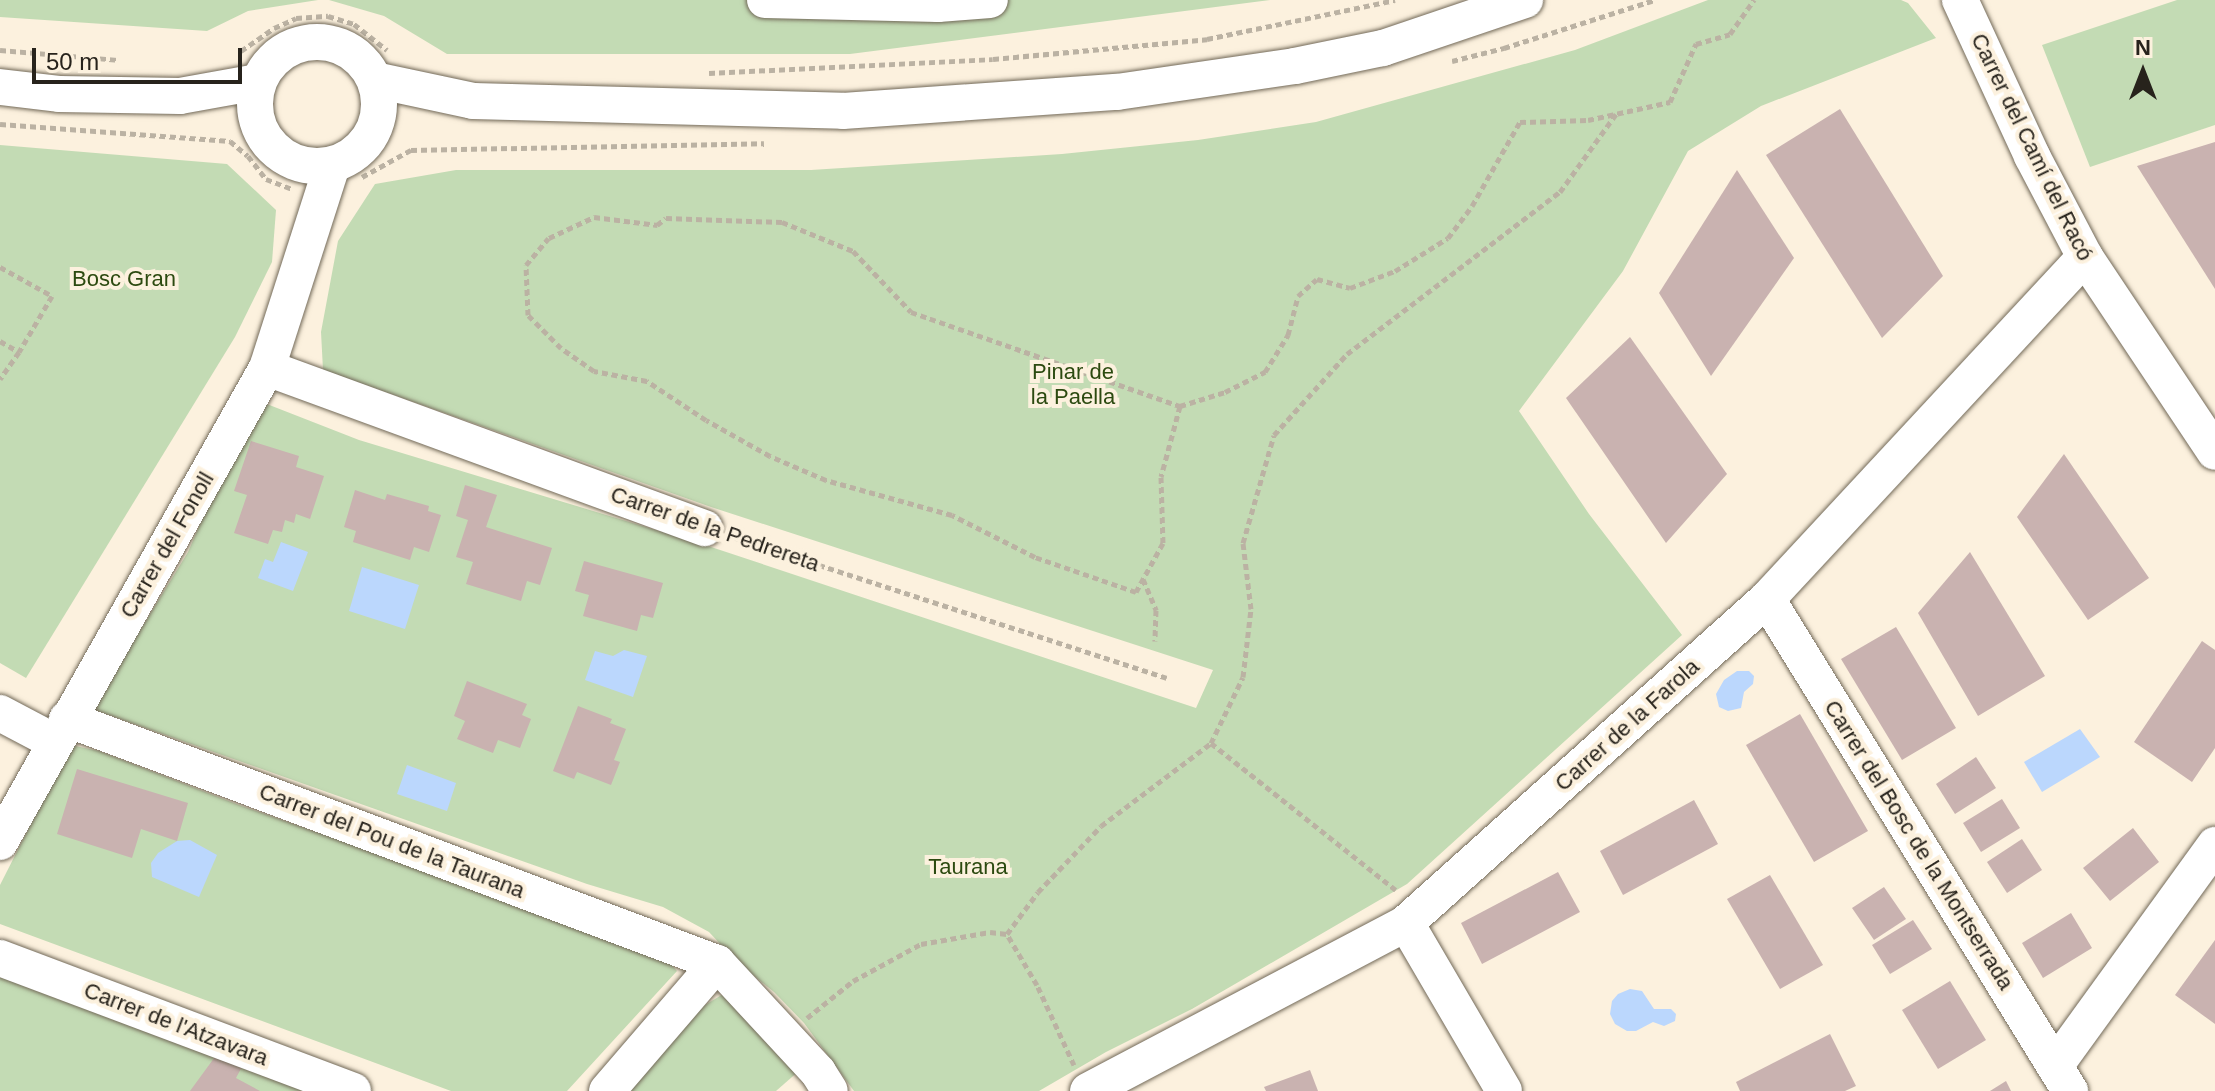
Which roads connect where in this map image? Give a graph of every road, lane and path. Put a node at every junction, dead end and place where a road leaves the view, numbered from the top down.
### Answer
1 (765, 0) edge
2 (990, 0) edge
3 (1395, 0) edge
4 (1525, 0) edge
5 (1754, 0) edge
6 (1960, 0) edge
7 (0, 50) edge
8 (230, 57) dead end
9 (121, 61) dead end
10 (384, 68) junction
11 (693, 73) dead end
12 (258, 82) junction
13 (0, 87) edge
14 (180, 96) junction
15 (473, 101) junction
16 (1616, 114) junction
17 (377, 122) junction
18 (258, 125) junction
19 (293, 162) junction
20 (332, 165) junction
21 (307, 236) junction
22 (2085, 257) junction
23 (0, 267) edge
24 (0, 341) edge
25 (19, 352) junction
26 (267, 368) junction
27 (0, 379) edge
28 (1180, 406) junction
29 (2215, 452) edge
30 (705, 528) joint
31 (1143, 579) junction
32 (1767, 599) junction
33 (1155, 641) dead end
34 (1167, 678) dead end
35 (0, 713) edge
36 (61, 731) junction
37 (1211, 743) junction
38 (0, 842) edge
39 (2215, 845) edge
40 (1401, 907) junction
41 (1007, 934) junction
42 (0, 958) edge
43 (717, 963) junction
44 (784, 1036) junction
45 (2062, 1078) edge
46 (1084, 1084) edge
47 (814, 1085) edge
48 (353, 1091) edge
49 (607, 1091) edge
50 (1504, 1091) edge

1 - 2 street
3 - 11 path
4 - 15 street
5 - 16 path
6 - 22 street, Carrer del Camí del Racó
7 - 9 path
8 - 10 path
10 - 12 street
10 - 15 street
10 - 17 street
12 - 14 street
12 - 18 street
13 - 14 street
14 - 18 street
15 - 17 street
16 - 28 path
16 - 37 path
17 - 20 street
18 - 19 street
19 - 20 street
19 - 21 street, Carrer del Fonoll
20 - 21 street, Carrer del Fonoll
21 - 26 street, Carrer del Fonoll
22 - 29 street, Carrer del Camí del Racó
22 - 32 street, Carrer de la Farola
23 - 25 path
24 - 25 path
25 - 27 path
26 - 30 street, Carrer de la Pedrereta
26 - 36 street, Carrer del Fonoll
28 - 31 path
28 - 31 path
30 - 34 path, Carrer de la Pedrereta
31 - 33 path
32 - 40 street, Carrer de la Farola
32 - 45 street, Carrer del Bosc de la Montserrada
35 - 36 street, Carrer del Pou de la Taurana
36 - 38 street, Carrer del Fonoll
36 - 43 street, Carrer del Pou de la Taurana
37 - 40 path
37 - 41 path
39 - 45 street
40 - 46 street, Carrer de la Farola
40 - 50 street
41 - 44 path
41 - 46 path
42 - 48 street, Carrer de l'Atzavara
43 - 44 street
43 - 49 street
44 - 47 street

